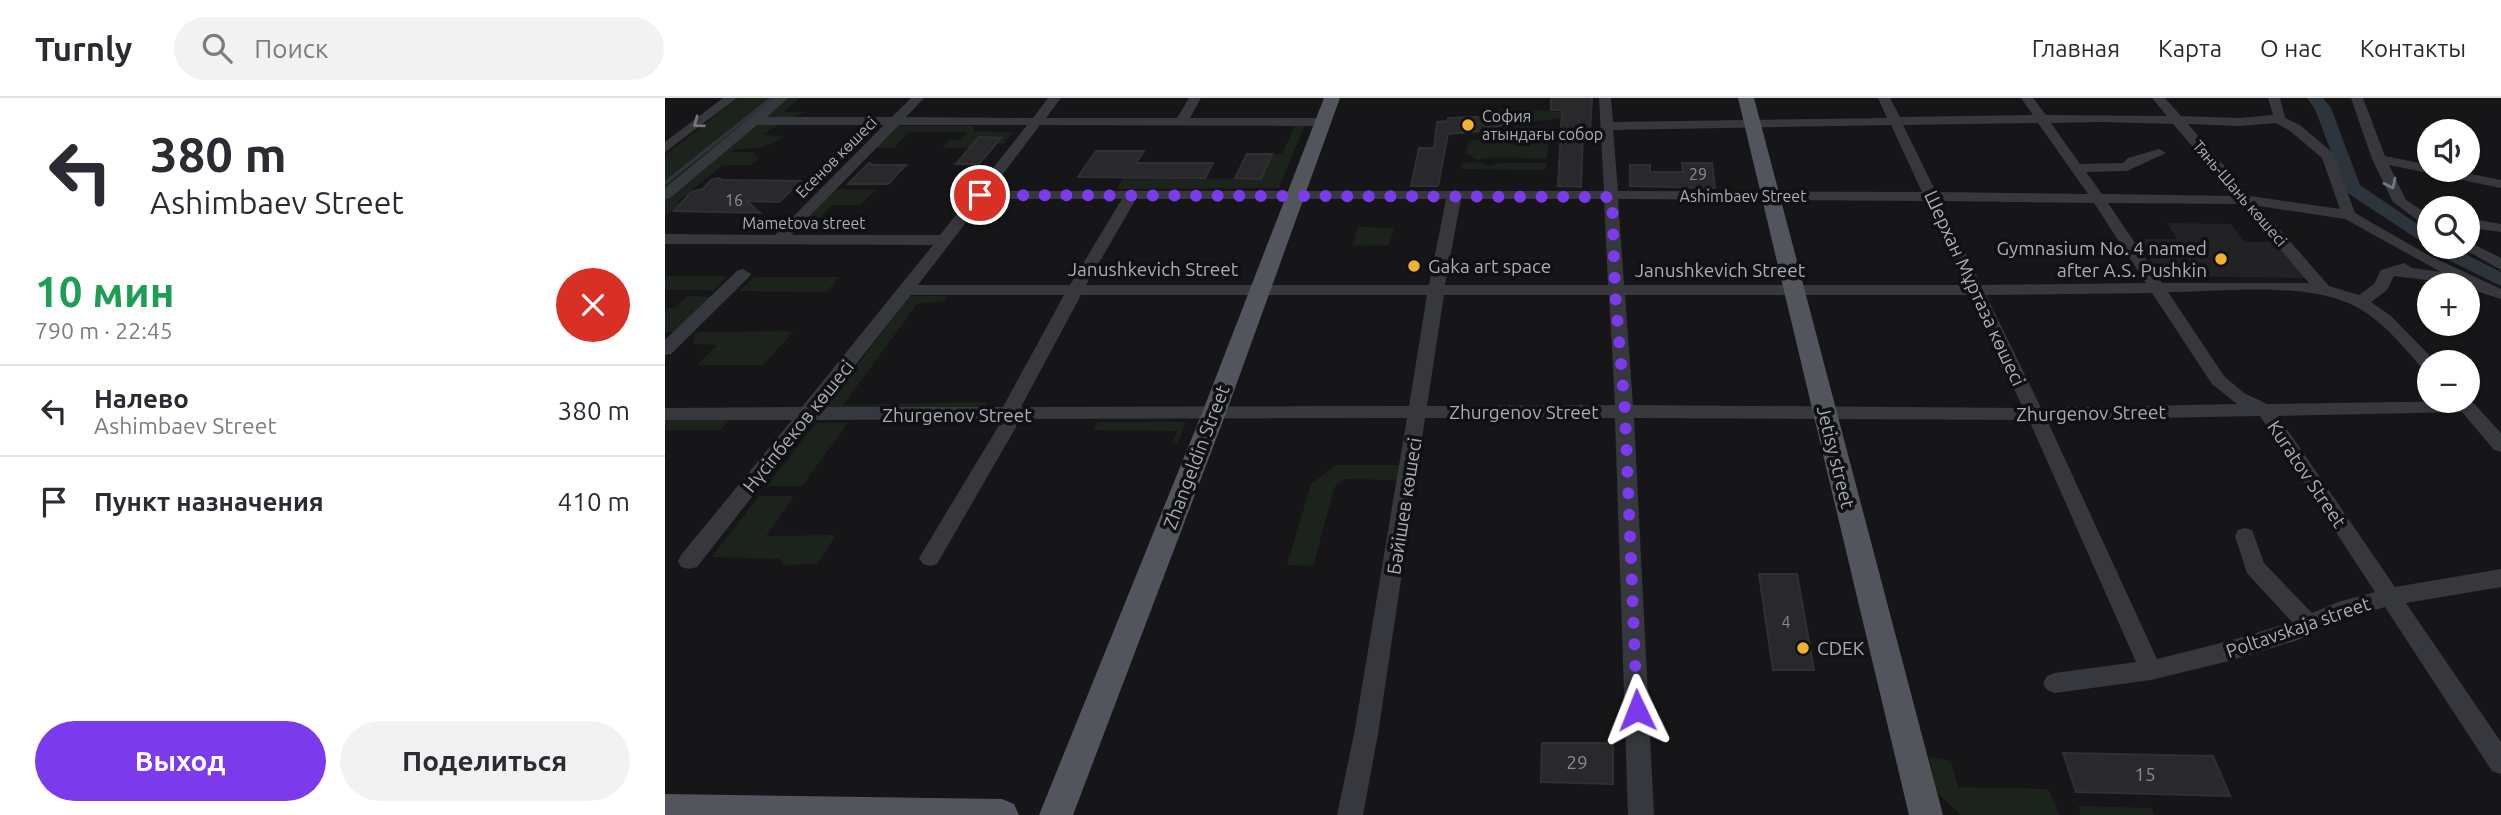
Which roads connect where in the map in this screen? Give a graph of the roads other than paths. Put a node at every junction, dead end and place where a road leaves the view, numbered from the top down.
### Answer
1 (731, 98) edge
2 (782, 98) edge
3 (918, 98) edge
4 (1055, 98) edge
5 (1195, 98) edge
6 (1332, 98) edge
7 (1605, 98) edge
8 (1747, 98) edge
9 (1884, 98) edge
10 (2027, 98) edge
11 (2158, 98) edge
12 (2274, 98) edge
13 (2357, 98) edge
14 (2041, 119) junction
15 (2175, 119) junction
16 (2278, 119) junction
17 (897, 120) junction
18 (1036, 120) junction
19 (754, 121) junction
20 (1182, 121) junction
21 (1896, 121) junction
22 (1324, 122) junction
23 (1753, 124) junction
24 (1607, 126) junction
25 (665, 148) edge
26 (2159, 153) dead end
27 (2379, 159) junction
28 (2077, 168) junction
29 (2501, 184) edge
30 (665, 195) edge
31 (980, 195) junction
32 (1294, 195) junction
33 (1771, 195) junction
34 (1454, 196) junction
35 (1131, 197) junction
36 (1612, 197) junction
37 (1932, 197) junction
38 (2097, 197) junction
39 (2248, 200) junction
40 (2417, 214) edge
41 (2349, 215) junction
42 (2480, 224) edge
43 (2501, 228) edge
44 (665, 239) edge
45 (778, 240) junction
46 (943, 240) junction
47 (2393, 241) junction
48 (2480, 253) edge
49 (2501, 265) edge
50 (2441, 266) joint
51 (2394, 271) junction
52 (743, 274) dead end
53 (2322, 288) junction
54 (2158, 289) junction
55 (907, 290) junction
56 (1261, 290) junction
57 (1795, 290) junction
58 (1974, 290) junction
59 (1615, 291) junction
60 (2494, 291) edge
61 (1074, 292) junction
62 (1436, 292) junction
63 (2363, 300) junction
64 (665, 350) edge
65 (2417, 352) edge
66 (2417, 405) edge
67 (2265, 410) junction
68 (1625, 411) junction
69 (1825, 411) junction
70 (1419, 412) junction
71 (2473, 413) edge
72 (665, 414) edge
73 (1008, 414) junction
74 (1214, 414) junction
75 (2035, 414) junction
76 (807, 416) junction
77 (2501, 445) edge
78 (2245, 536) dead end
79 (930, 558) dead end
80 (689, 561) dead end
81 (2501, 578) edge
82 (2389, 597) junction
83 (2307, 623) junction
84 (2151, 670) junction
85 (2055, 683) dead end
86 (2501, 763) edge
87 (665, 810) edge
88 (933, 814) edge
89 (1002, 815) edge
90 (1056, 815) edge
91 (1350, 815) edge
92 (1641, 815) edge
93 (1926, 815) edge

1 -> 25 street
2 - 19 street
3 - 17 street, Есенов көшесі
4 - 18 street
5 - 20 street
6 - 22 main road, Zhangeldin Street
7 - 24 street
8 - 23 main road, Jetisy street
9 - 21 street, Шерхан Мұртаза көшесі
10 - 14 street, Kuratov Street
11 - 15 street, Тянь-Шань көшесі
12 - 16 street
13 - 27 street
14 - 15 street
14 - 21 street
14 - 28 street, Kuratov Street
15 - 16 street
15 - 39 street, Тянь-Шань көшесі
16 - 41 street
17 - 18 street
17 - 19 street
17 - 45 street, Есенов көшесі
18 - 20 street
18 - 31 street
19 - 30 street
20 - 22 street
21 - 23 street
21 - 37 street, Шерхан Мұртаза көшесі
22 - 32 main road, Zhangeldin Street
23 - 24 street
23 - 33 main road, Jetisy street
24 - 36 street
26 - 28 street
27 - 29 street
27 -> 40 street
28 - 38 street, Kuratov Street
31 - 35 street, Ashimbaev Street
31 - 46 street
32 - 34 street, Ashimbaev Street
32 - 35 street, Ashimbaev Street
32 - 56 main road, Zhangeldin Street
33 - 36 street, Ashimbaev Street
33 - 37 street, Ashimbaev Street
33 - 57 main road, Jetisy street
34 - 36 street, Ashimbaev Street
34 - 62 street, Бәйішев көшесі
35 - 61 street
36 - 59 street
37 - 38 street, Ashimbaev Street
37 - 58 street, Шерхан Мұртаза көшесі
38 - 39 street, Ashimbaev Street
38 - 54 street, Kuratov Street
39 - 41 street, Ashimbaev Street
39 - 53 street, Тянь-Шань көшесі
41 - 47 street, Ashimbaev Street
42 - 43 street
44 - 45 street, Mametovа street
45 - 46 street, Mametovа street
46 - 55 street
47 - 50 street, Ashimbaev Street
47 - 51 street
48 - 49 street
50 - 60 street, Ashimbaev Street
51 - 60 street
51 - 63 street
52 - 64 street
53 - 54 street, Janushkevich Street
53 - 63 street, Janushkevich Street
54 - 58 street, Janushkevich Street
54 - 67 street, Kuratov Street
55 - 61 street, Janushkevich Street
55 - 76 street, Нүсіпбеков көшесі
56 - 61 street, Janushkevich Street
56 - 62 street, Janushkevich Street
56 - 74 main road, Zhangeldin Street
57 - 58 street, Janushkevich Street
57 - 59 street, Janushkevich Street
57 - 69 main road, Jetisy street
58 - 75 street, Шерхан Мұртаза көшесі
59 - 62 street, Janushkevich Street
59 - 68 street
61 - 73 street
62 - 70 street, Бәйішев көшесі
63 - 65 street
66 - 67 street, Zhurgenov Street
67 - 75 street, Zhurgenov Street
67 - 82 street, Kuratov Street
68 - 69 street, Zhurgenov Street
68 - 70 street, Zhurgenov Street
68 - 92 street
69 - 75 street, Zhurgenov Street
69 - 93 main road, Jetisy street
70 - 74 street, Zhurgenov Street
70 - 91 street, Бәйішев көшесі
71 - 77 street
72 - 76 street, Zhurgenov Street
73 - 74 street, Zhurgenov Street
73 - 76 street, Zhurgenov Street
73 - 79 street
74 - 90 main road, Zhangeldin Street
75 - 84 street, Шерхан Мұртаза көшесі
76 - 80 street, Нүсіпбеков көшесі
78 - 83 street
81 - 82 street, Poltavskaja street
82 - 83 street, Poltavskaja street
82 - 86 street, Kuratov Street
83 - 84 street, Poltavskaja street
84 - 85 street, Poltavskaja street
87 - 88 main road
88 - 89 main road

